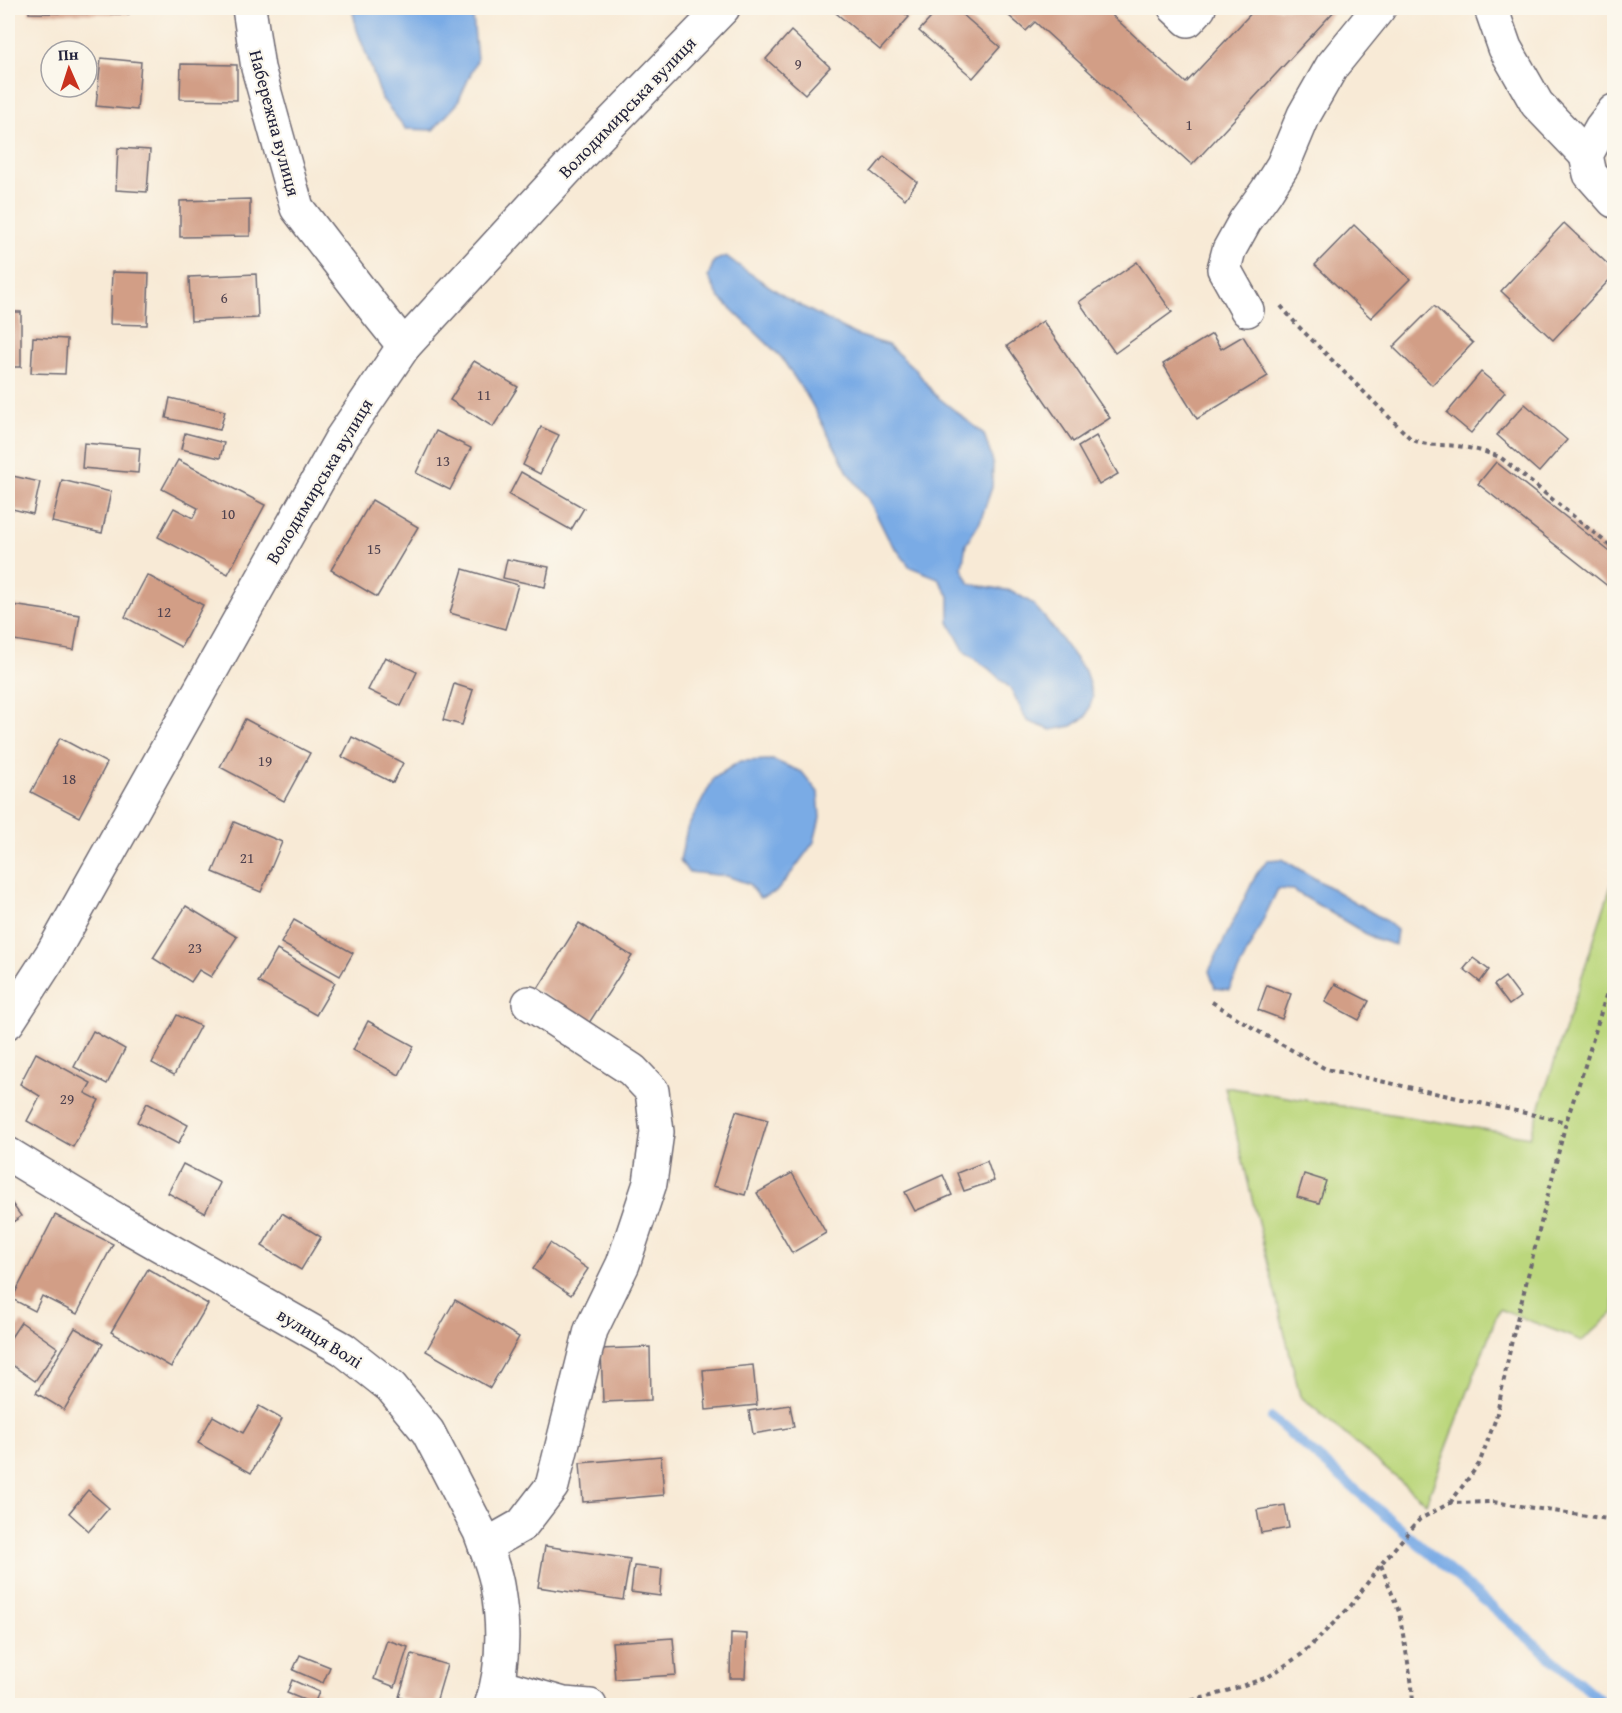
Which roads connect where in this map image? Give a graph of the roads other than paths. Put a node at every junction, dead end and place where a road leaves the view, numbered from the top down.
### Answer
1 (249, 8) edge
2 (723, 8) edge
3 (1174, 8) edge
4 (1200, 8) edge
5 (1379, 8) edge
6 (1491, 8) edge
7 (1614, 111) edge
8 (1586, 155) junction
9 (1614, 201) edge
10 (1263, 306) road end
11 (404, 346) junction
12 (529, 1003) dead end
13 (8, 1022) edge
14 (8, 1154) edge
15 (485, 1546) junction
16 (495, 1695) edge
17 (590, 1706) edge

1 - 11 street, Набережна вулиця
2 - 11 street, Володимирська вулиця
3 - 4 street
5 - 10 street
6 - 8 street
7 - 8 street
8 - 9 street
11 - 13 street, Володимирська вулиця
12 - 15 street
14 - 15 street, вулиця Волі
15 - 16 street, вулиця Волі
16 - 17 street

